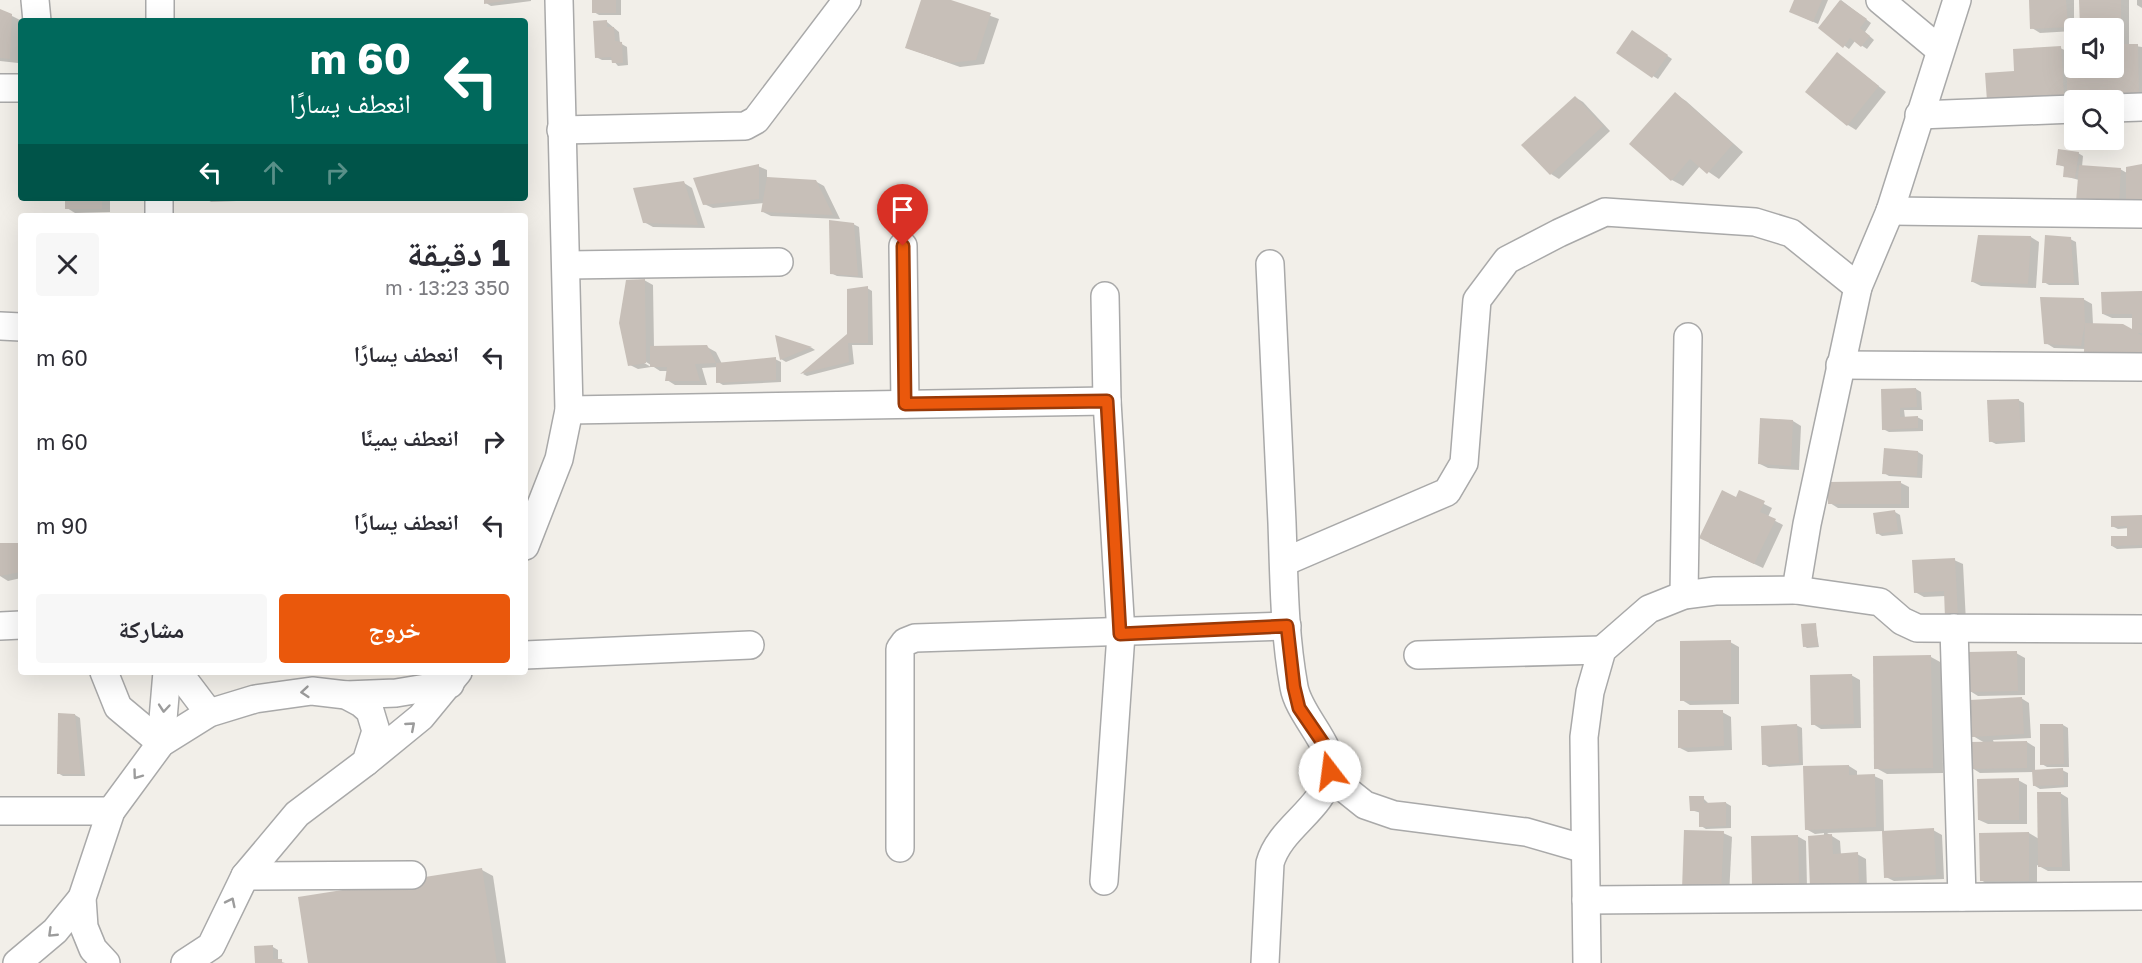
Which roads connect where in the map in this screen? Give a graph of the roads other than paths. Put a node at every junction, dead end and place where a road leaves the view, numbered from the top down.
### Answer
1 (35, 0) edge
2 (160, 0) edge
3 (560, 0) edge
4 (847, 0) edge
5 (1880, 0) edge
6 (1957, 0) edge
7 (37, 18) edge
8 (160, 18) edge
9 (1940, 50) junction
10 (0, 88) edge
11 (18, 88) edge
12 (2142, 106) edge
13 (2124, 107) edge
14 (2064, 109) edge
15 (1919, 116) junction
16 (561, 130) junction
17 (1890, 211) junction
18 (2142, 214) edge
19 (903, 246) dead end
20 (779, 262) dead end
21 (1270, 264) dead end
22 (567, 265) junction
23 (1858, 287) junction
24 (1105, 296) dead end
25 (0, 326) edge
26 (18, 327) edge
27 (1688, 337) dead end
28 (1840, 365) junction
29 (2142, 367) edge
30 (1107, 401) junction
31 (905, 404) junction
32 (569, 410) junction
33 (528, 538) edge
34 (1284, 562) junction
35 (1796, 590) junction
36 (1684, 595) junction
37 (0, 626) edge
38 (18, 626) edge
39 (1287, 626) junction
40 (1954, 628) junction
41 (2142, 629) edge
42 (1120, 634) junction
43 (750, 645) dead end
44 (1602, 650) junction
45 (528, 655) edge
46 (1418, 655) dead end
47 (105, 675) edge
48 (167, 675) edge
49 (180, 675) edge
50 (454, 678) edge
51 (346, 695) junction
52 (209, 713) junction
53 (161, 743) junction
54 (366, 762) junction
55 (1330, 771) junction
56 (111, 811) junction
57 (0, 812) edge
58 (900, 848) dead end
59 (1585, 849) junction
60 (412, 875) dead end
61 (245, 876) junction
62 (1104, 881) dead end
63 (2142, 896) edge
64 (1962, 897) junction
65 (82, 898) junction
66 (1586, 900) junction
67 (211, 954) edge
68 (17, 963) edge
69 (106, 963) edge
70 (185, 963) edge
71 (1265, 963) edge
72 (1587, 963) edge

1 - 7 street
2 - 8 street
3 - 16 street
4 - 16 street
5 - 9 street
6 - 9 street
9 - 15 street
10 - 11 street
12 - 13 street
14 - 15 street
15 - 17 street
16 - 22 street
17 - 18 street
17 - 23 street
19 - 31 street
20 - 22 street
21 - 34 street
22 - 32 street
23 - 28 street
23 - 34 street
24 - 30 street
25 - 26 street
27 - 36 street
28 - 29 street
28 - 35 street
30 - 31 street
30 - 42 street
31 - 32 street
32 - 33 street
34 - 39 street
35 - 36 street
35 - 40 street
36 - 44 street
37 - 38 street
39 - 42 street
39 - 55 street
40 - 41 street
40 - 64 street
42 - 58 street
42 - 62 street
43 - 45 street
44 - 46 street
44 - 59 street
47 - 53 street
48 -> 53 street
49 - 52 street
50 - 51 street
54 -> 50 street
51 -> 52 street
51 - 54 street
52 - 53 street
53 -> 56 street
54 - 61 street
55 - 59 street
55 - 71 street
56 - 57 street
56 - 65 street
59 - 66 street
60 - 61 street
67 -> 61 street
63 - 64 street
64 - 66 street
65 -> 68 street
65 - 69 street
66 - 72 street
67 - 70 street

